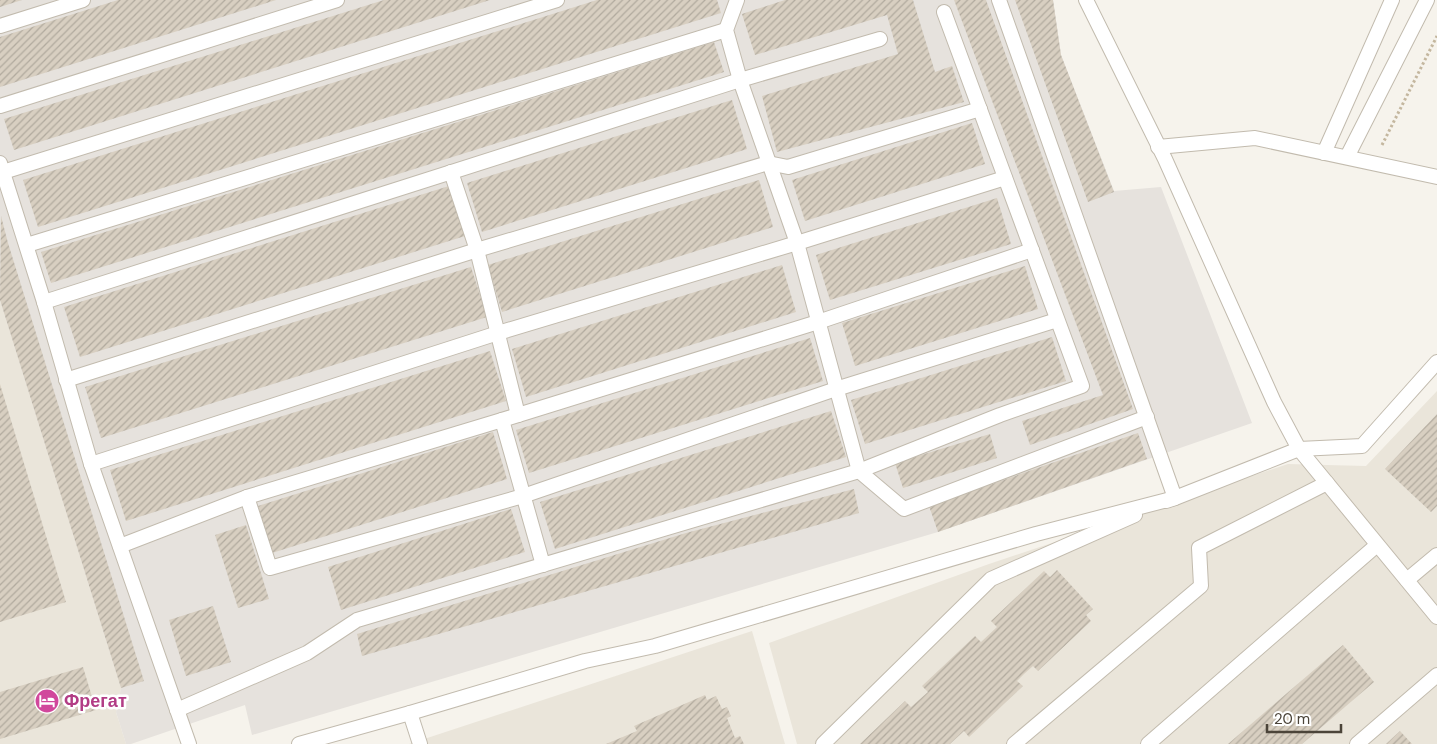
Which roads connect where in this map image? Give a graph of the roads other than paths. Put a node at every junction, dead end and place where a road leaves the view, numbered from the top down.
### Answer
1 (83, 0) edge
2 (337, 0) edge
3 (557, 0) edge
4 (737, 0) edge
5 (1000, 0) edge
6 (1086, 0) edge
7 (1392, 0) edge
8 (1427, 0) edge
9 (944, 12) dead end
10 (0, 26) edge
11 (726, 30) junction
12 (880, 38) dead end
13 (740, 80) junction
14 (0, 106) edge
15 (980, 109) junction
16 (1158, 147) junction
17 (1324, 153) junction
18 (1347, 157) junction
19 (768, 163) junction
20 (1, 168) edge
21 (451, 172) junction
22 (1437, 177) edge
23 (1005, 178) junction
24 (796, 243) junction
25 (26, 245) junction
26 (477, 250) junction
27 (1032, 250) junction
28 (44, 302) junction
29 (1057, 320) junction
30 (818, 322) junction
31 (498, 333) junction
32 (1437, 362) edge
33 (66, 380) junction
34 (836, 389) junction
35 (518, 415) junction
36 (1146, 417) junction
37 (502, 420) junction
38 (1299, 449) junction
39 (92, 464) junction
40 (859, 471) junction
41 (1327, 483) junction
42 (522, 496) junction
43 (246, 497) junction
44 (1175, 498) junction
45 (1376, 545) junction
46 (120, 546) junction
47 (1437, 555) edge
48 (542, 565) junction
49 (1406, 580) junction
50 (1437, 617) edge
51 (1437, 675) edge
52 (178, 710) junction
53 (410, 714) junction
54 (189, 744) edge
55 (298, 744) edge
56 (420, 744) edge
57 (823, 744) edge
58 (1014, 744) edge
59 (1148, 744) edge
60 (1357, 744) edge

1 - 10 lane
2 - 14 lane
3 - 20 lane
4 - 11 lane
5 - 36 lane
6 - 16 lane
7 - 17 lane
8 - 18 lane
9 - 15 lane
11 - 13 lane
11 - 25 lane
12 - 13 lane
13 - 19 lane
13 - 21 lane
15 - 19 lane
15 - 23 lane
16 - 17 lane
16 - 38 lane
17 - 18 lane
18 - 22 lane
19 - 24 lane
19 - 26 lane
20 - 25 lane
21 - 26 lane
21 - 28 lane
23 - 24 lane
23 - 27 lane
24 - 30 lane
24 - 31 lane
25 - 28 lane
26 - 31 lane
26 - 33 lane
27 - 29 lane
27 - 30 lane
28 - 33 lane
29 - 34 lane
29 - 40 lane
30 - 34 lane
30 - 35 lane
31 - 35 lane
31 - 39 lane
32 - 38 lane
33 - 39 lane
34 - 40 lane
34 - 42 lane
35 - 37 lane
36 - 40 lane
36 - 44 lane
37 - 42 lane
37 - 43 lane
38 - 41 lane
38 - 44 lane
39 - 46 lane
40 - 48 lane
41 - 45 lane
41 - 58 lane
42 - 43 lane
42 - 48 lane
43 - 46 lane
44 - 53 lane
44 - 57 lane
45 - 49 lane
45 - 59 lane
46 - 52 lane
47 - 49 lane
48 - 52 lane
49 - 50 lane
51 - 60 lane
52 - 54 lane
53 - 55 lane
53 - 56 lane

